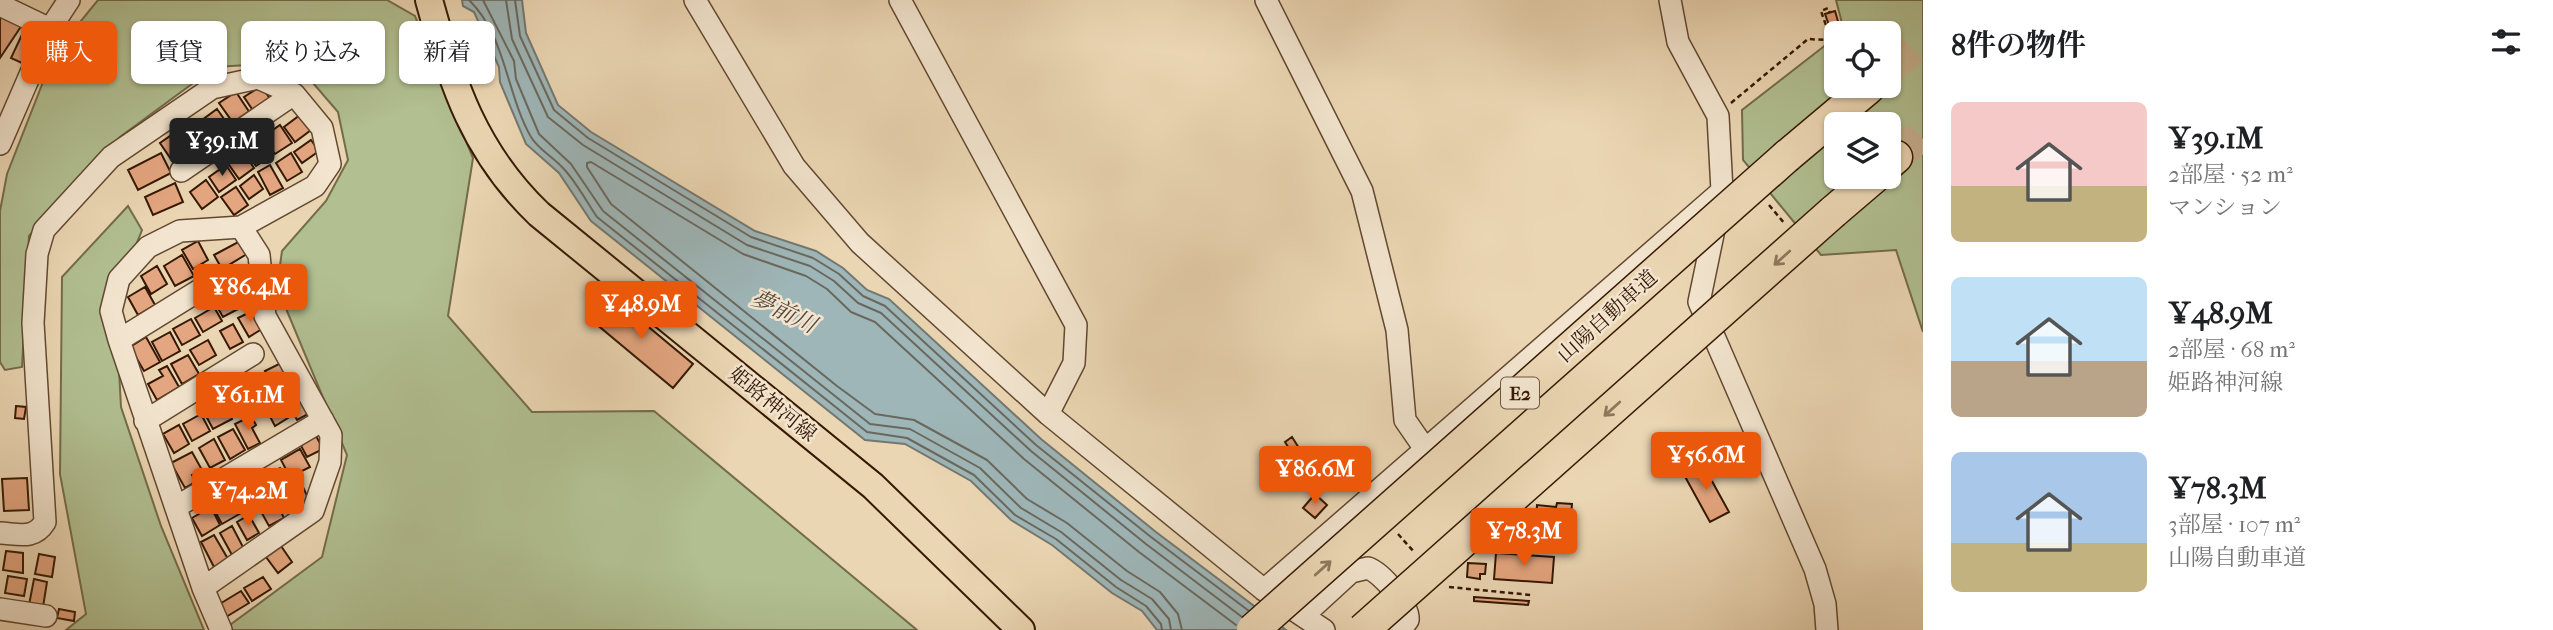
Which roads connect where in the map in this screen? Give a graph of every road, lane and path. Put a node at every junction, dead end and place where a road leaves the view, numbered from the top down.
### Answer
1 (69, 0) edge
2 (429, 0) edge
3 (695, 0) edge
4 (901, 0) edge
5 (1266, 0) edge
6 (1670, 0) edge
7 (0, 5) edge
8 (1830, 12) dead end
9 (33, 21) edge
10 (55, 21) edge
11 (1808, 39) dead end
12 (26, 84) edge
13 (294, 94) junction
14 (1857, 98) edge
15 (0, 144) edge
16 (181, 171) dead end
17 (1860, 189) edge
18 (1723, 191) junction
19 (241, 227) junction
20 (216, 280) dead end
21 (119, 340) junction
22 (253, 354) dead end
23 (1048, 414) junction
24 (323, 420) junction
25 (145, 421) junction
26 (1425, 449) junction
27 (176, 506) junction
28 (0, 533) edge
29 (203, 588) junction
30 (1264, 590) junction
31 (0, 609) edge
32 (46, 616) dead end
33 (1303, 616) junction
34 (221, 630) edge
35 (1021, 630) edge
36 (1253, 630) edge
37 (1324, 630) edge
38 (1363, 630) edge
39 (1400, 630) edge
40 (1827, 630) edge

1 - 10 street
2 - 35 main road, 姫路神河線
3 - 23 street
4 - 23 street
5 - 26 street
6 - 18 street
7 - 9 street
8 - 11 path
12 - 15 street
13 - 16 street
13 - 19 street
13 - 28 street
36 -> 14 highway, 山陽自動車道 / E2, bridge
17 -> 38 highway, bridge
18 - 26 street
18 - 40 street
19 - 21 street
19 - 24 street
20 - 21 street
21 - 25 street
22 - 25 street
23 - 30 street
24 - 27 street
24 - 29 street
25 - 27 street
26 - 30 street
27 - 29 street
29 - 34 street
30 - 33 street
31 - 32 street
33 - 37 street
33 - 39 street

